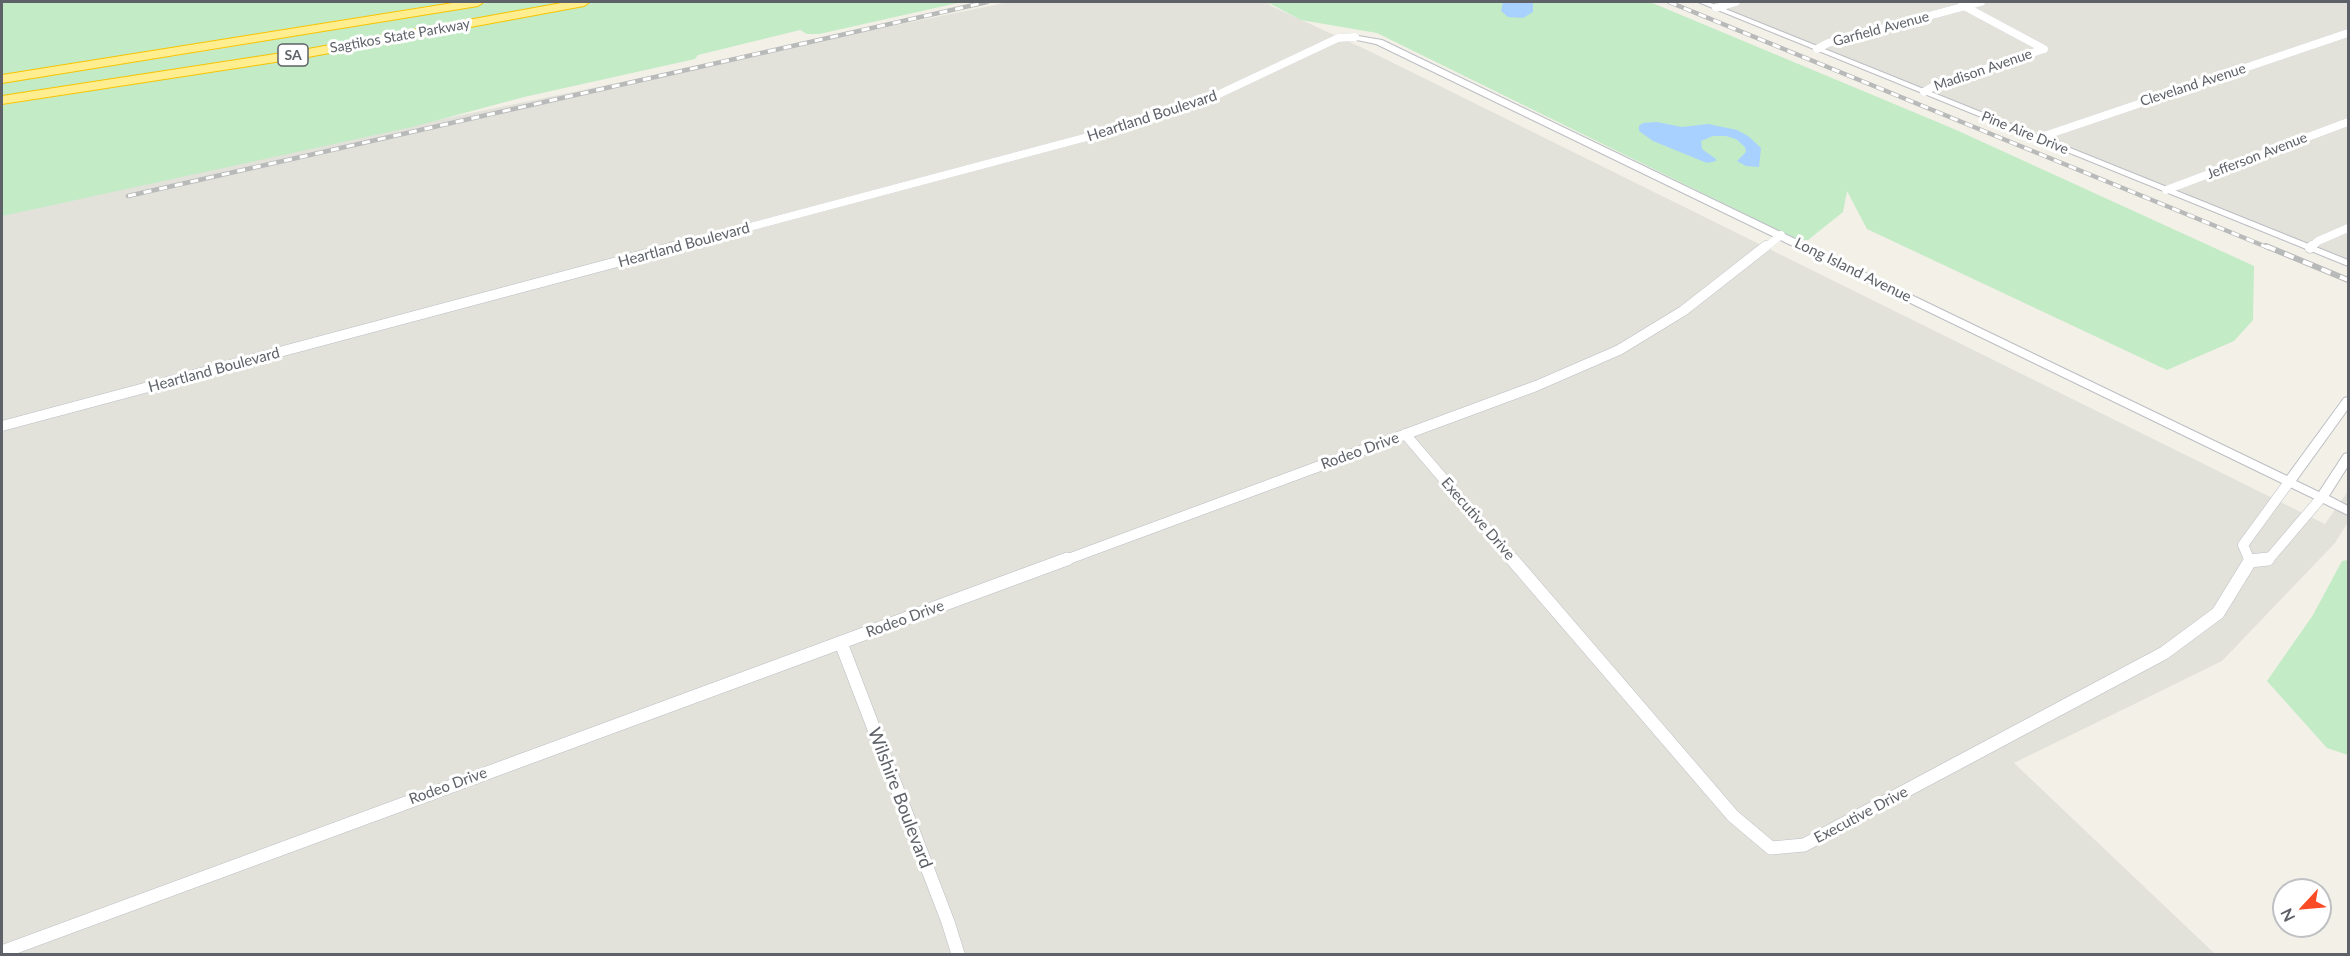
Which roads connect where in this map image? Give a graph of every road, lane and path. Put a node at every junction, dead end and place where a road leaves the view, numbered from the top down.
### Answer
1 (478, 2) edge
2 (584, 2) edge
3 (1701, 2) edge
4 (1736, 2) edge
5 (1956, 2) edge
6 (1981, 2) edge
7 (1964, 6) junction
8 (1716, 8) junction
9 (2349, 33) edge
10 (1355, 37) joint
11 (1817, 49) junction
12 (2, 79) edge
13 (1924, 92) junction
14 (2, 100) edge
15 (2349, 122) edge
16 (2038, 138) junction
17 (2166, 190) junction
18 (2349, 228) edge
19 (1781, 235) junction
20 (2310, 248) junction
21 (2349, 263) edge
22 (2349, 401) edge
23 (2, 426) edge
24 (1405, 434) junction
25 (2349, 457) edge
26 (2289, 482) junction
27 (2321, 498) junction
28 (2349, 511) edge
29 (2250, 561) junction
30 (840, 643) junction
31 (2, 952) edge
32 (958, 954) edge

1 - 12 highway, Sagtikos State Parkway / SA
2 - 14 highway, Sagtikos State Parkway / SA
3 - 8 street, Pine Aire Drive
4 - 8 street
5 - 7 street
6 - 7 street, Garfield Avenue
7 - 11 street, Garfield Avenue
7 - 13 street, Madison Avenue
8 - 11 street, Pine Aire Drive
9 - 16 street, Cleveland Avenue
10 - 19 street, Long Island Avenue
10 - 23 street, Heartland Boulevard
11 - 13 street, Pine Aire Drive
13 - 16 street, Pine Aire Drive
15 - 17 street, Jefferson Avenue
16 - 17 street, Pine Aire Drive
17 - 20 street, Pine Aire Drive
18 - 20 street
19 - 24 street, Rodeo Drive
19 - 26 street, Long Island Avenue
20 - 21 street, Pine Aire Drive
22 - 26 street
24 - 29 street, Executive Drive
24 - 30 street, Rodeo Drive
25 - 27 street
26 - 27 street, Long Island Avenue
26 - 29 street
27 - 28 street, Long Island Avenue
27 - 29 street
30 - 31 street, Rodeo Drive
30 - 32 street, Wilshire Boulevard

